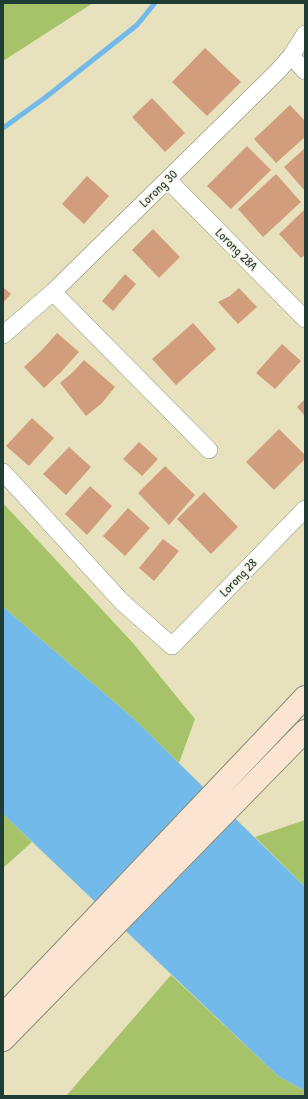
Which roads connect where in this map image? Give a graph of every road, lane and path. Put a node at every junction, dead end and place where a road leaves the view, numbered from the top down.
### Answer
1 (305, 34) edge
2 (291, 56) junction
3 (305, 71) edge
4 (168, 180) junction
5 (53, 292) junction
6 (305, 319) edge
7 (3, 335) edge
8 (209, 450) dead end
9 (3, 472) edge
10 (305, 509) edge
11 (305, 697) edge
12 (301, 735) edge
13 (88, 939) junction
14 (3, 1015) edge
15 (3, 1040) edge

1 - 2 street, Lorong 30
2 - 3 street
2 - 4 street, Lorong 30
4 - 5 street, Lorong 30
4 - 6 street, Lorong 28A
5 - 7 street, Lorong 30
5 - 8 street
9 - 10 street, Lorong 28
11 - 13 main road
12 - 13 main road
13 - 14 main road
13 - 15 main road

